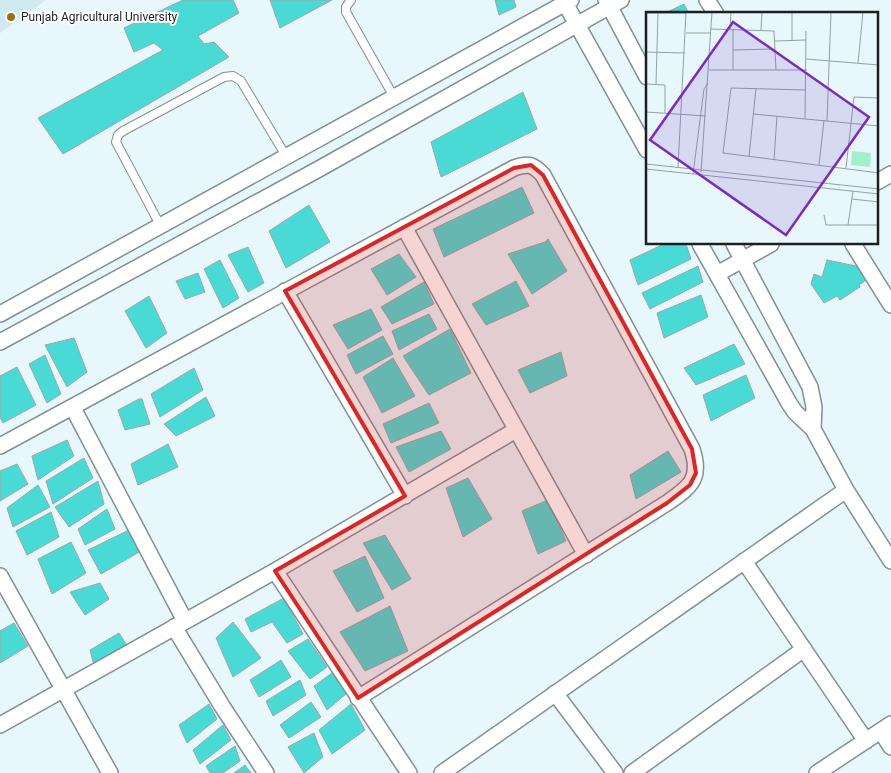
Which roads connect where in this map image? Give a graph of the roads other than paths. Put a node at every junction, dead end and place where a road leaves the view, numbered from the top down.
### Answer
1 (351, 0) edge
2 (707, 0) edge
3 (569, 1) edge
4 (613, 2) edge
5 (715, 12) edge
6 (577, 25) junction
7 (646, 76) edge
8 (394, 97) junction
9 (646, 148) edge
10 (286, 156) junction
11 (891, 174) edge
12 (878, 181) edge
13 (160, 225) junction
14 (404, 227) junction
15 (701, 245) edge
16 (734, 245) edge
17 (769, 245) edge
18 (854, 245) edge
19 (742, 260) junction
20 (717, 274) junction
21 (285, 291) junction
22 (891, 305) edge
23 (0, 314) edge
24 (0, 342) edge
25 (73, 408) junction
26 (812, 429) junction
27 (516, 430) junction
28 (0, 446) edge
29 (846, 490) junction
30 (405, 496) junction
31 (586, 555) junction
32 (744, 561) junction
33 (891, 561) edge
34 (275, 571) junction
35 (0, 576) edge
36 (180, 624) junction
37 (804, 649) junction
38 (62, 690) junction
39 (555, 694) junction
40 (358, 698) junction
41 (0, 725) edge
42 (886, 727) edge
43 (866, 741) junction
44 (891, 747) edge
45 (110, 773) edge
46 (266, 773) edge
47 (409, 773) edge
48 (442, 773) edge
49 (615, 773) edge
50 (632, 773) edge
51 (817, 773) edge

1 - 8 lane
2 - 5 street
3 - 6 street
3 - 8 street
4 - 6 street
4 - 7 street
6 - 9 street
6 - 24 street
8 - 10 street
10 - 13 street
10 - 13 lane
11 - 12 street
13 - 23 street
14 - 21 street
14 - 27 street
14 - 31 street
15 - 20 street
16 - 19 street
17 - 19 street
18 - 22 street
19 - 20 street
19 - 26 street
20 - 26 street
21 - 25 street
21 - 30 street
25 - 28 street
25 - 36 street
26 - 29 street
27 - 30 street
27 - 31 street
29 - 32 street
29 - 33 street
30 - 34 street
31 - 40 street
32 - 37 street
32 - 39 street
34 - 36 street
34 - 40 street
35 - 38 street
36 - 38 street
36 - 46 street
37 - 43 street
37 - 50 street
38 - 41 street
38 - 45 street
39 - 48 street
39 - 49 street
40 - 47 street
42 - 43 street
42 - 44 street
43 - 51 street

